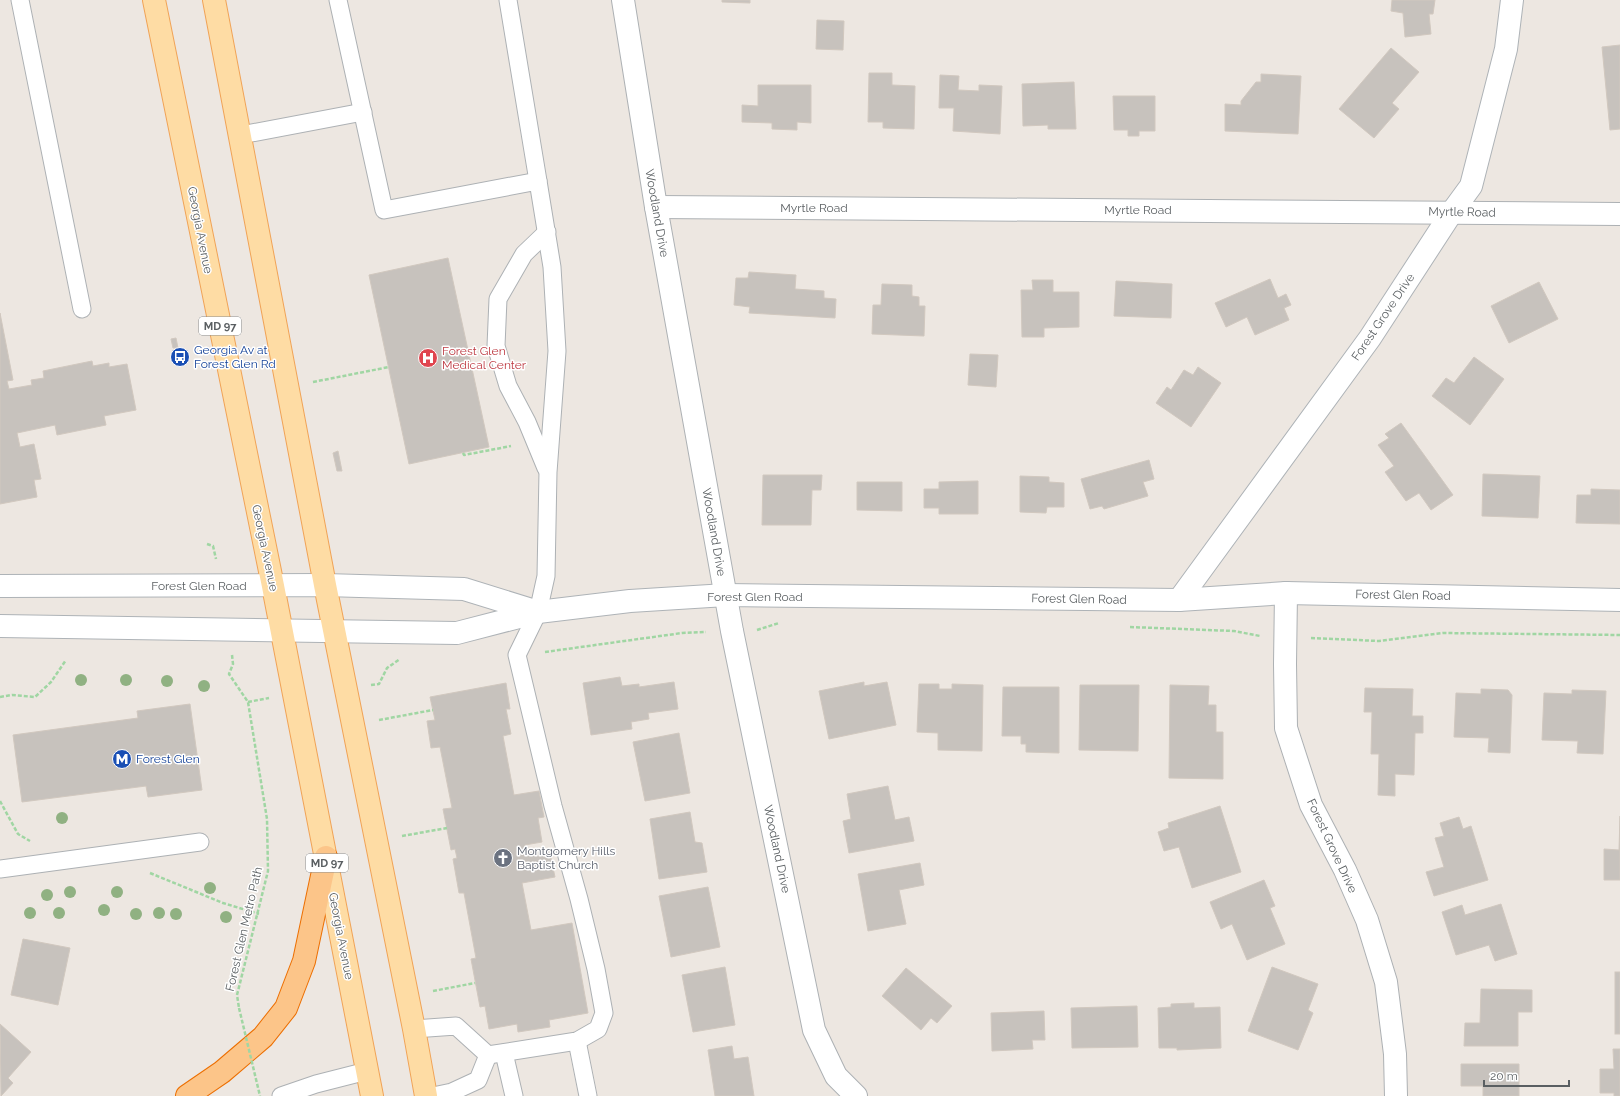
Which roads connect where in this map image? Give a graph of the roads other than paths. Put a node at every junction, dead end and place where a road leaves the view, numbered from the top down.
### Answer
1 (20, 0) edge
2 (154, 0) edge
3 (214, 0) edge
4 (338, 0) edge
5 (508, 0) edge
6 (623, 0) edge
7 (1512, 0) edge
8 (363, 112) junction
9 (241, 135) junction
10 (538, 181) junction
11 (656, 206) junction
12 (1452, 212) junction
13 (1620, 214) edge
14 (547, 232) junction
15 (82, 309) dead end
16 (548, 472) junction
17 (325, 585) junction
18 (0, 586) edge
19 (273, 586) junction
20 (1286, 593) junction
21 (726, 595) junction
22 (1179, 600) junction
23 (1620, 600) edge
24 (538, 612) junction
25 (0, 626) edge
26 (282, 631) junction
27 (335, 632) junction
28 (200, 842) dead end
29 (326, 857) junction
30 (0, 869) edge
31 (414, 1029) junction
32 (577, 1041) junction
33 (496, 1054) junction
34 (367, 1071) junction
35 (187, 1096) edge
36 (281, 1096) edge
37 (372, 1096) edge
38 (426, 1096) edge
39 (434, 1096) edge
40 (514, 1096) edge
41 (588, 1096) edge
42 (856, 1096) edge
43 (1396, 1096) edge

1 - 15 lane
2 - 19 main road, Georgia Avenue / MD 97
3 - 9 main road
4 - 8 lane
5 - 10 lane
6 - 11 street, Woodland Drive
7 - 12 street, Forest Grove Drive
8 - 9 lane
8 - 10 lane
9 - 17 main road
10 - 14 lane
11 - 12 street, Myrtle Road
11 - 21 street, Woodland Drive
12 - 13 street, Myrtle Road
12 - 22 street, Forest Grove Drive
14 - 16 lane
14 - 16 lane
16 - 24 lane
17 - 19 street, Forest Glen Road
17 - 24 street, Forest Glen Road
17 - 27 main road
18 - 19 street, Forest Glen Road
19 - 26 main road, Georgia Avenue / MD 97
20 - 22 street, Forest Glen Road
20 - 23 street, Forest Glen Road
20 - 43 street, Forest Grove Drive
21 - 22 street, Forest Glen Road
21 - 24 street, Forest Glen Road
21 - 42 street, Woodland Drive
24 - 27 street, Forest Glen Road
24 - 32 lane
25 - 26 street, Forest Glen Road
26 - 27 street, Forest Glen Road
26 - 29 main road, Georgia Avenue / MD 97
27 - 31 main road
28 - 30 lane
29 - 34 main road, Georgia Avenue / MD 97
29 - 35 highway
31 - 33 lane
31 - 38 main road
32 - 33 lane
32 - 41 lane
33 - 39 lane
33 - 40 lane
34 - 36 lane
34 - 37 main road, Georgia Avenue / MD 97

